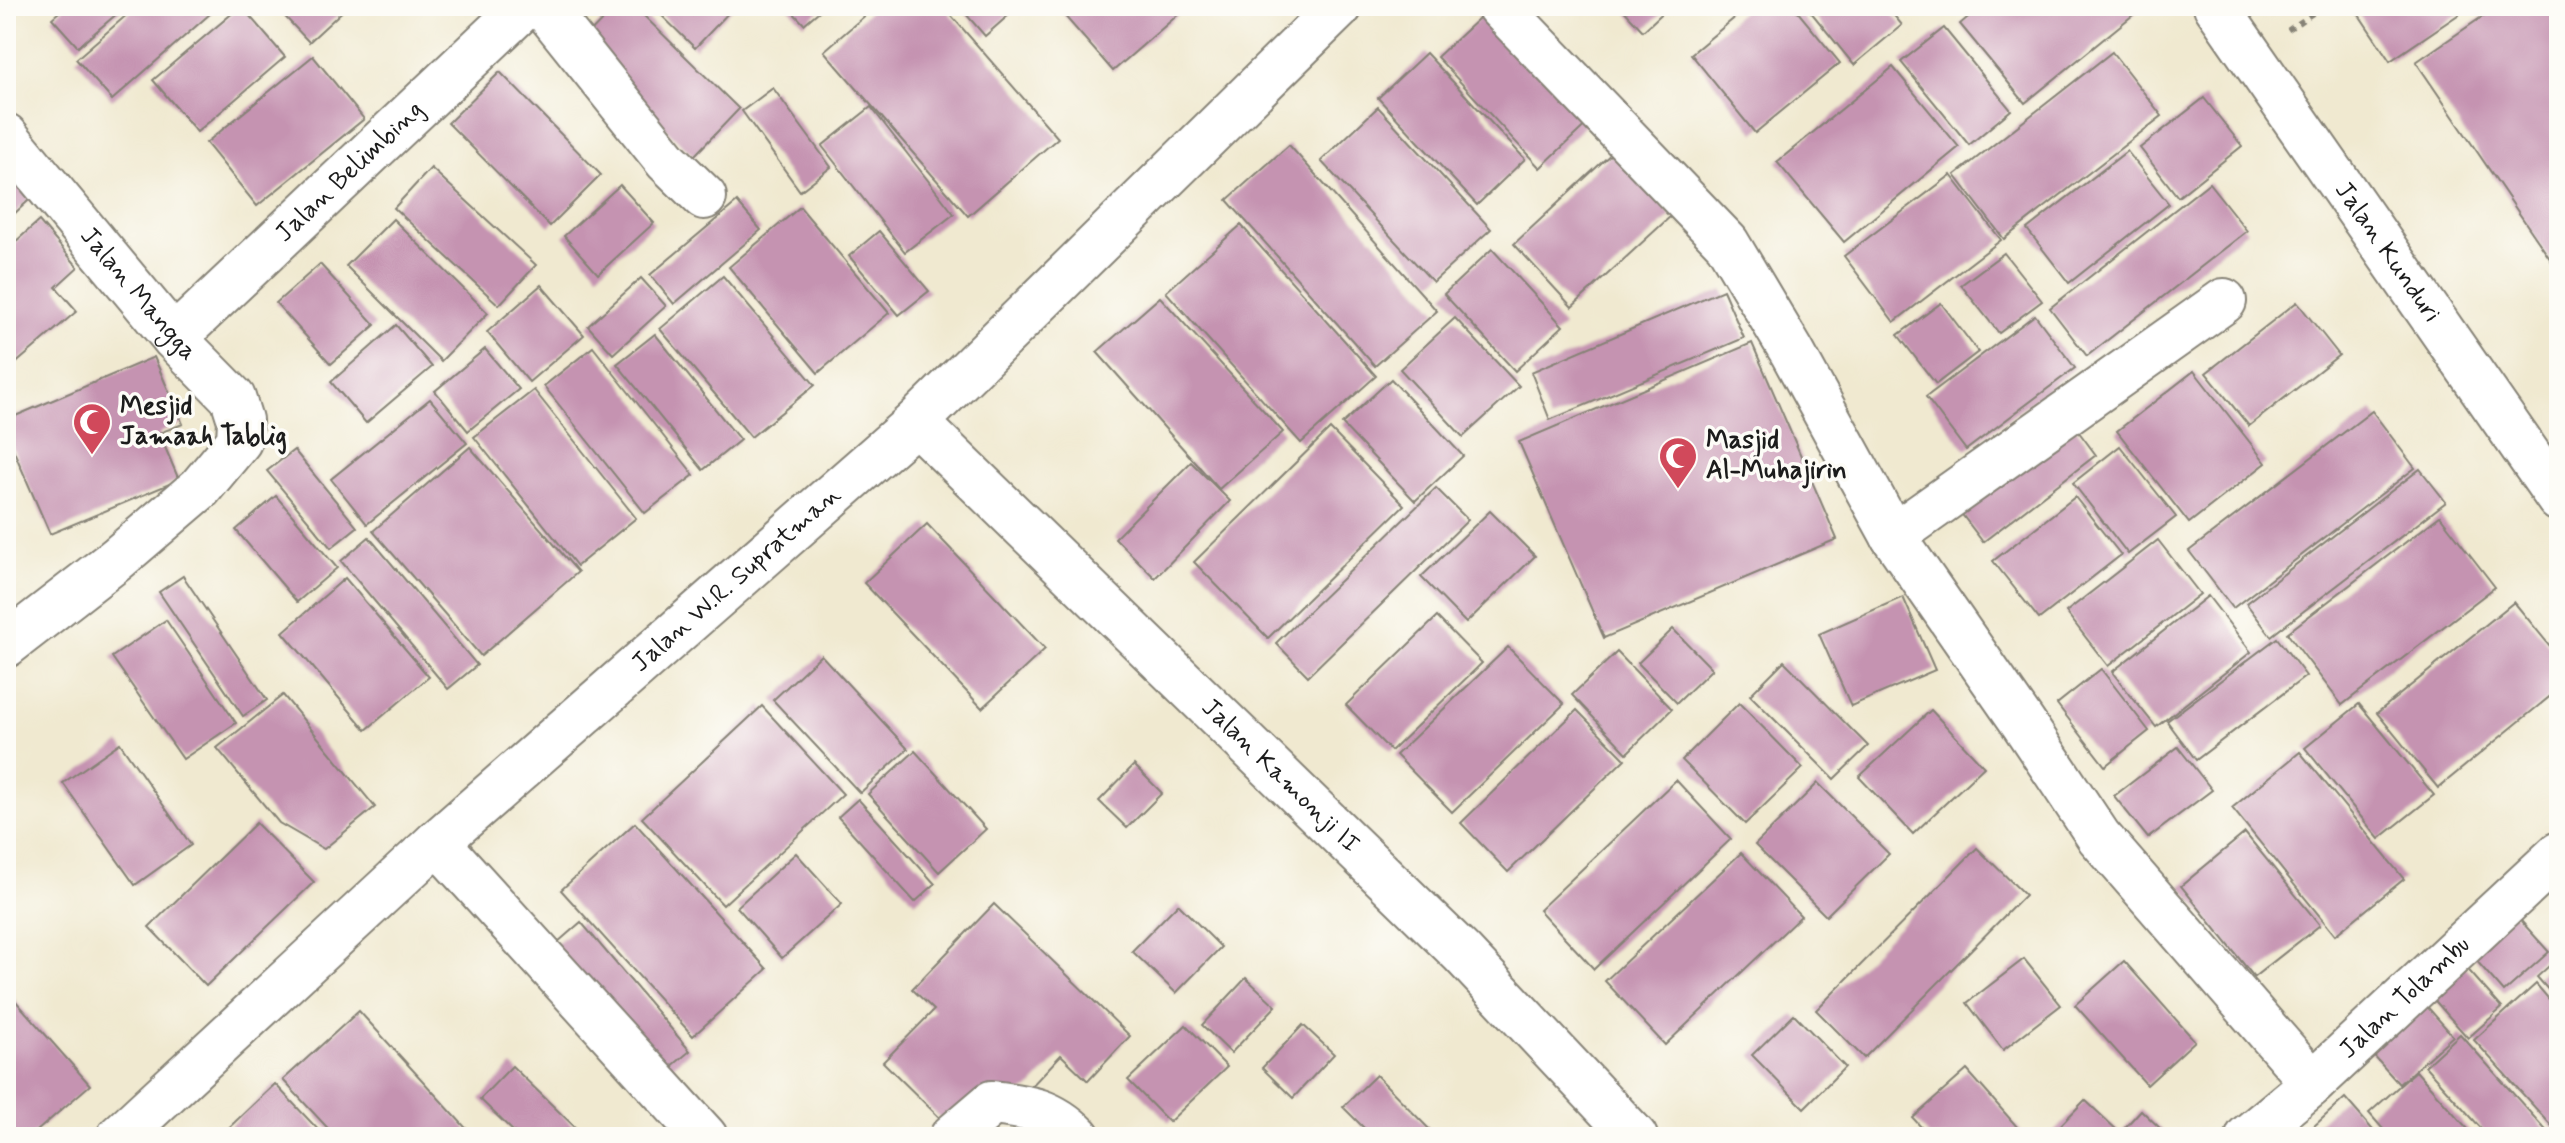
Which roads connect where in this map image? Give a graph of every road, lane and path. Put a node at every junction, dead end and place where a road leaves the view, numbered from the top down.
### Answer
1 (525, 6) edge
2 (543, 6) edge
3 (1340, 6) edge
4 (1499, 6) edge
5 (2216, 6) edge
6 (6, 136) edge
7 (704, 197) dead end
8 (2224, 301) dead end
9 (174, 338) junction
10 (916, 422) junction
11 (2559, 499) edge
12 (1893, 536) junction
13 (6, 645) edge
14 (437, 842) junction
15 (2559, 854) edge
16 (2313, 1083) junction
17 (119, 1137) edge
18 (705, 1137) edge
19 (952, 1137) edge
20 (1078, 1137) edge
21 (1635, 1137) edge
22 (2248, 1137) edge

1 - 9 street, Jalan Belimbing
2 - 7 street
3 - 10 street, Jalan W.R. Supratman
4 - 12 street
5 - 11 street, Jalan Kunduri
6 - 9 street, Jalan Mangga
8 - 12 street
9 - 13 street, Jalan Mangga
10 - 14 street, Jalan W.R. Supratman
10 - 21 street, Jalan Kamonji II
12 - 16 street
14 - 17 street, Jalan W.R. Supratman
14 - 18 street
15 - 16 street, Jalan Tolambu
16 - 22 street, Jalan Tolambu
19 - 20 street

